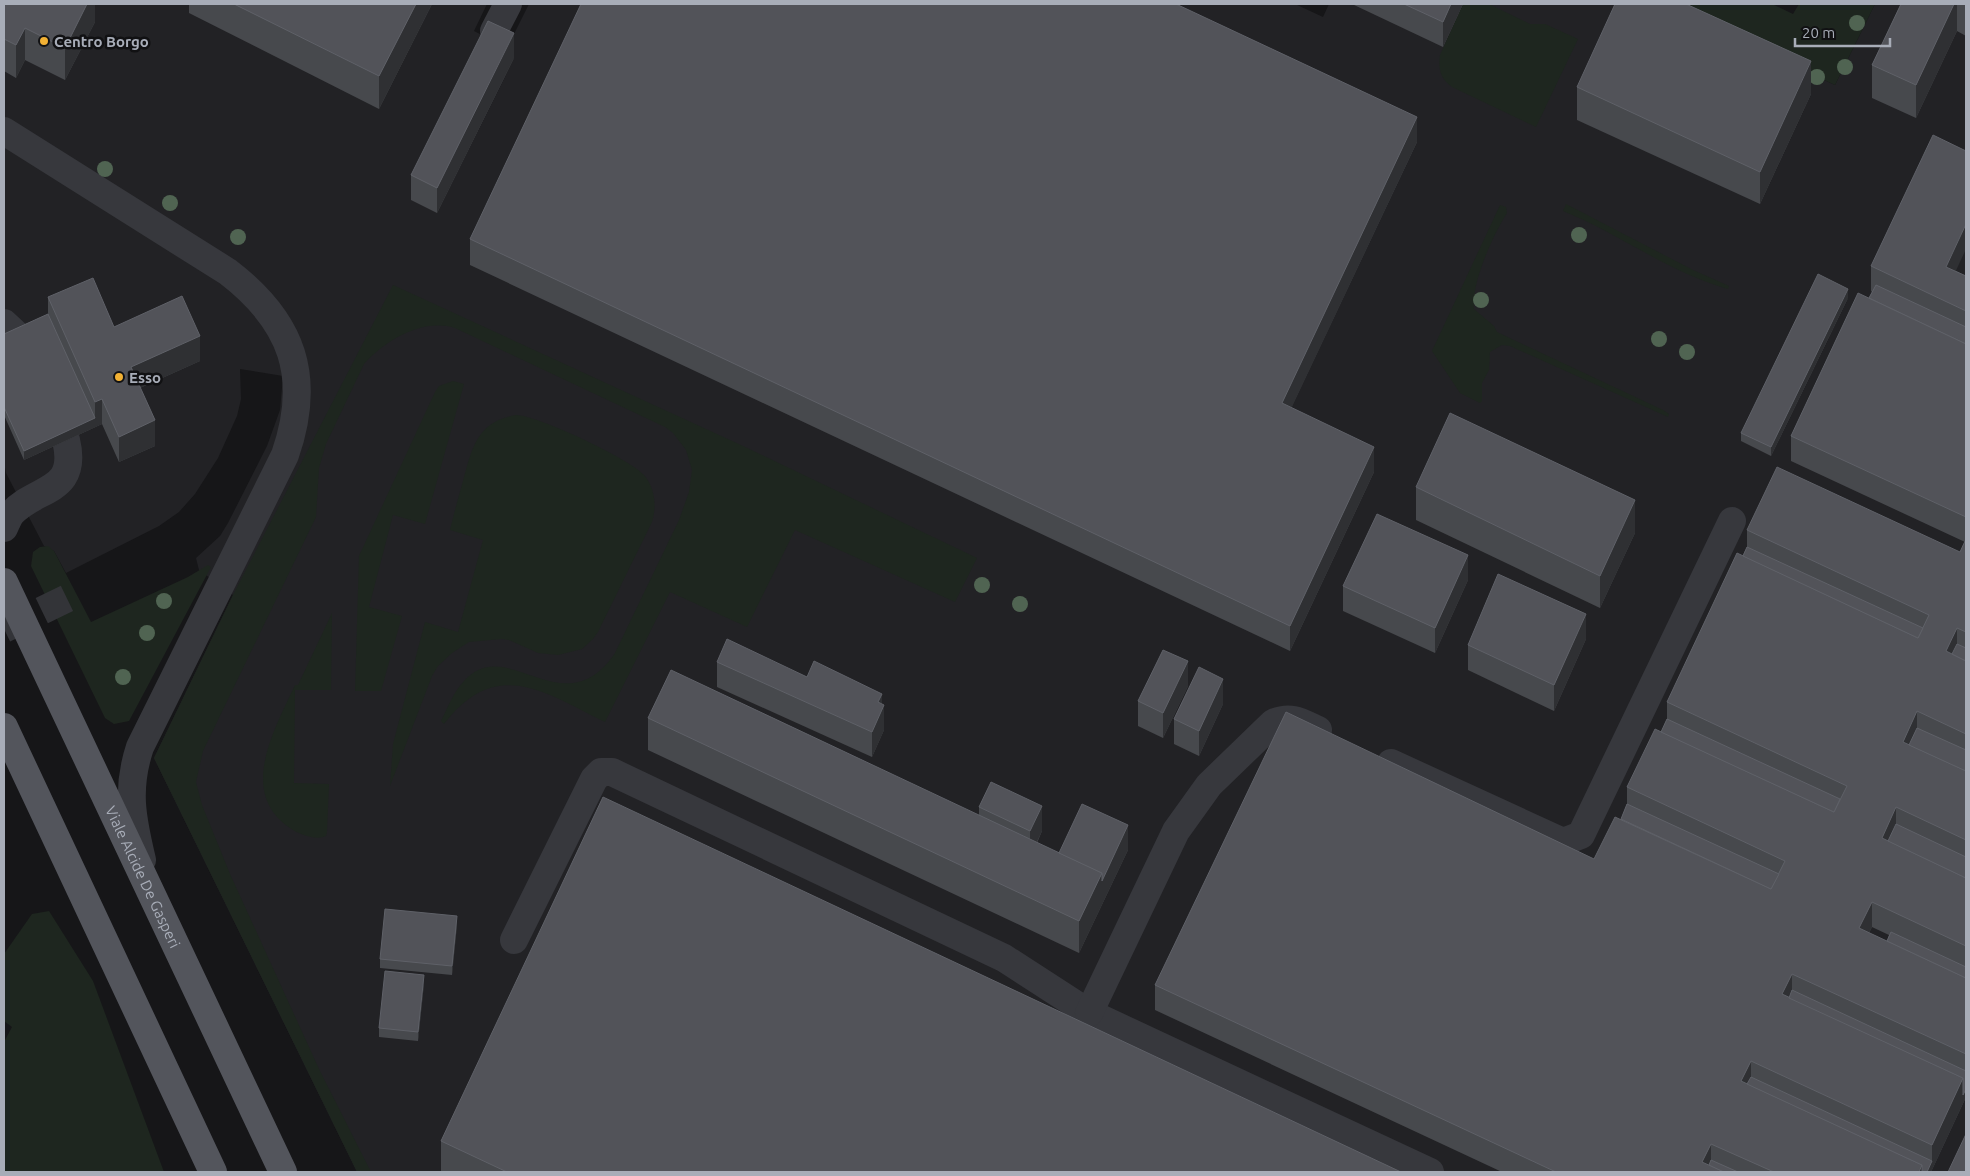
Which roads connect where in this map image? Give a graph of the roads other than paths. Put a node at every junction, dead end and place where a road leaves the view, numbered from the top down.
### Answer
1 (508, 4) edge
2 (494, 30) edge
3 (4, 131) edge
4 (66, 440) edge
5 (1732, 521) dead end
6 (4, 528) edge
7 (4, 582) edge
8 (4, 727) edge
9 (1341, 740) edge
10 (1368, 752) edge
11 (148, 883) junction
12 (514, 940) dead end
13 (1089, 1013) junction
14 (213, 1172) edge
15 (283, 1172) edge
16 (1430, 1172) edge

1 - 2 lane
3 - 11 lane
4 - 6 lane
5 - 10 lane
7 - 11 main road, Viale Alcide De Gasperi
8 - 14 main road
9 - 13 lane
11 - 15 main road, Viale Alcide De Gasperi
12 - 13 lane
13 - 16 lane

